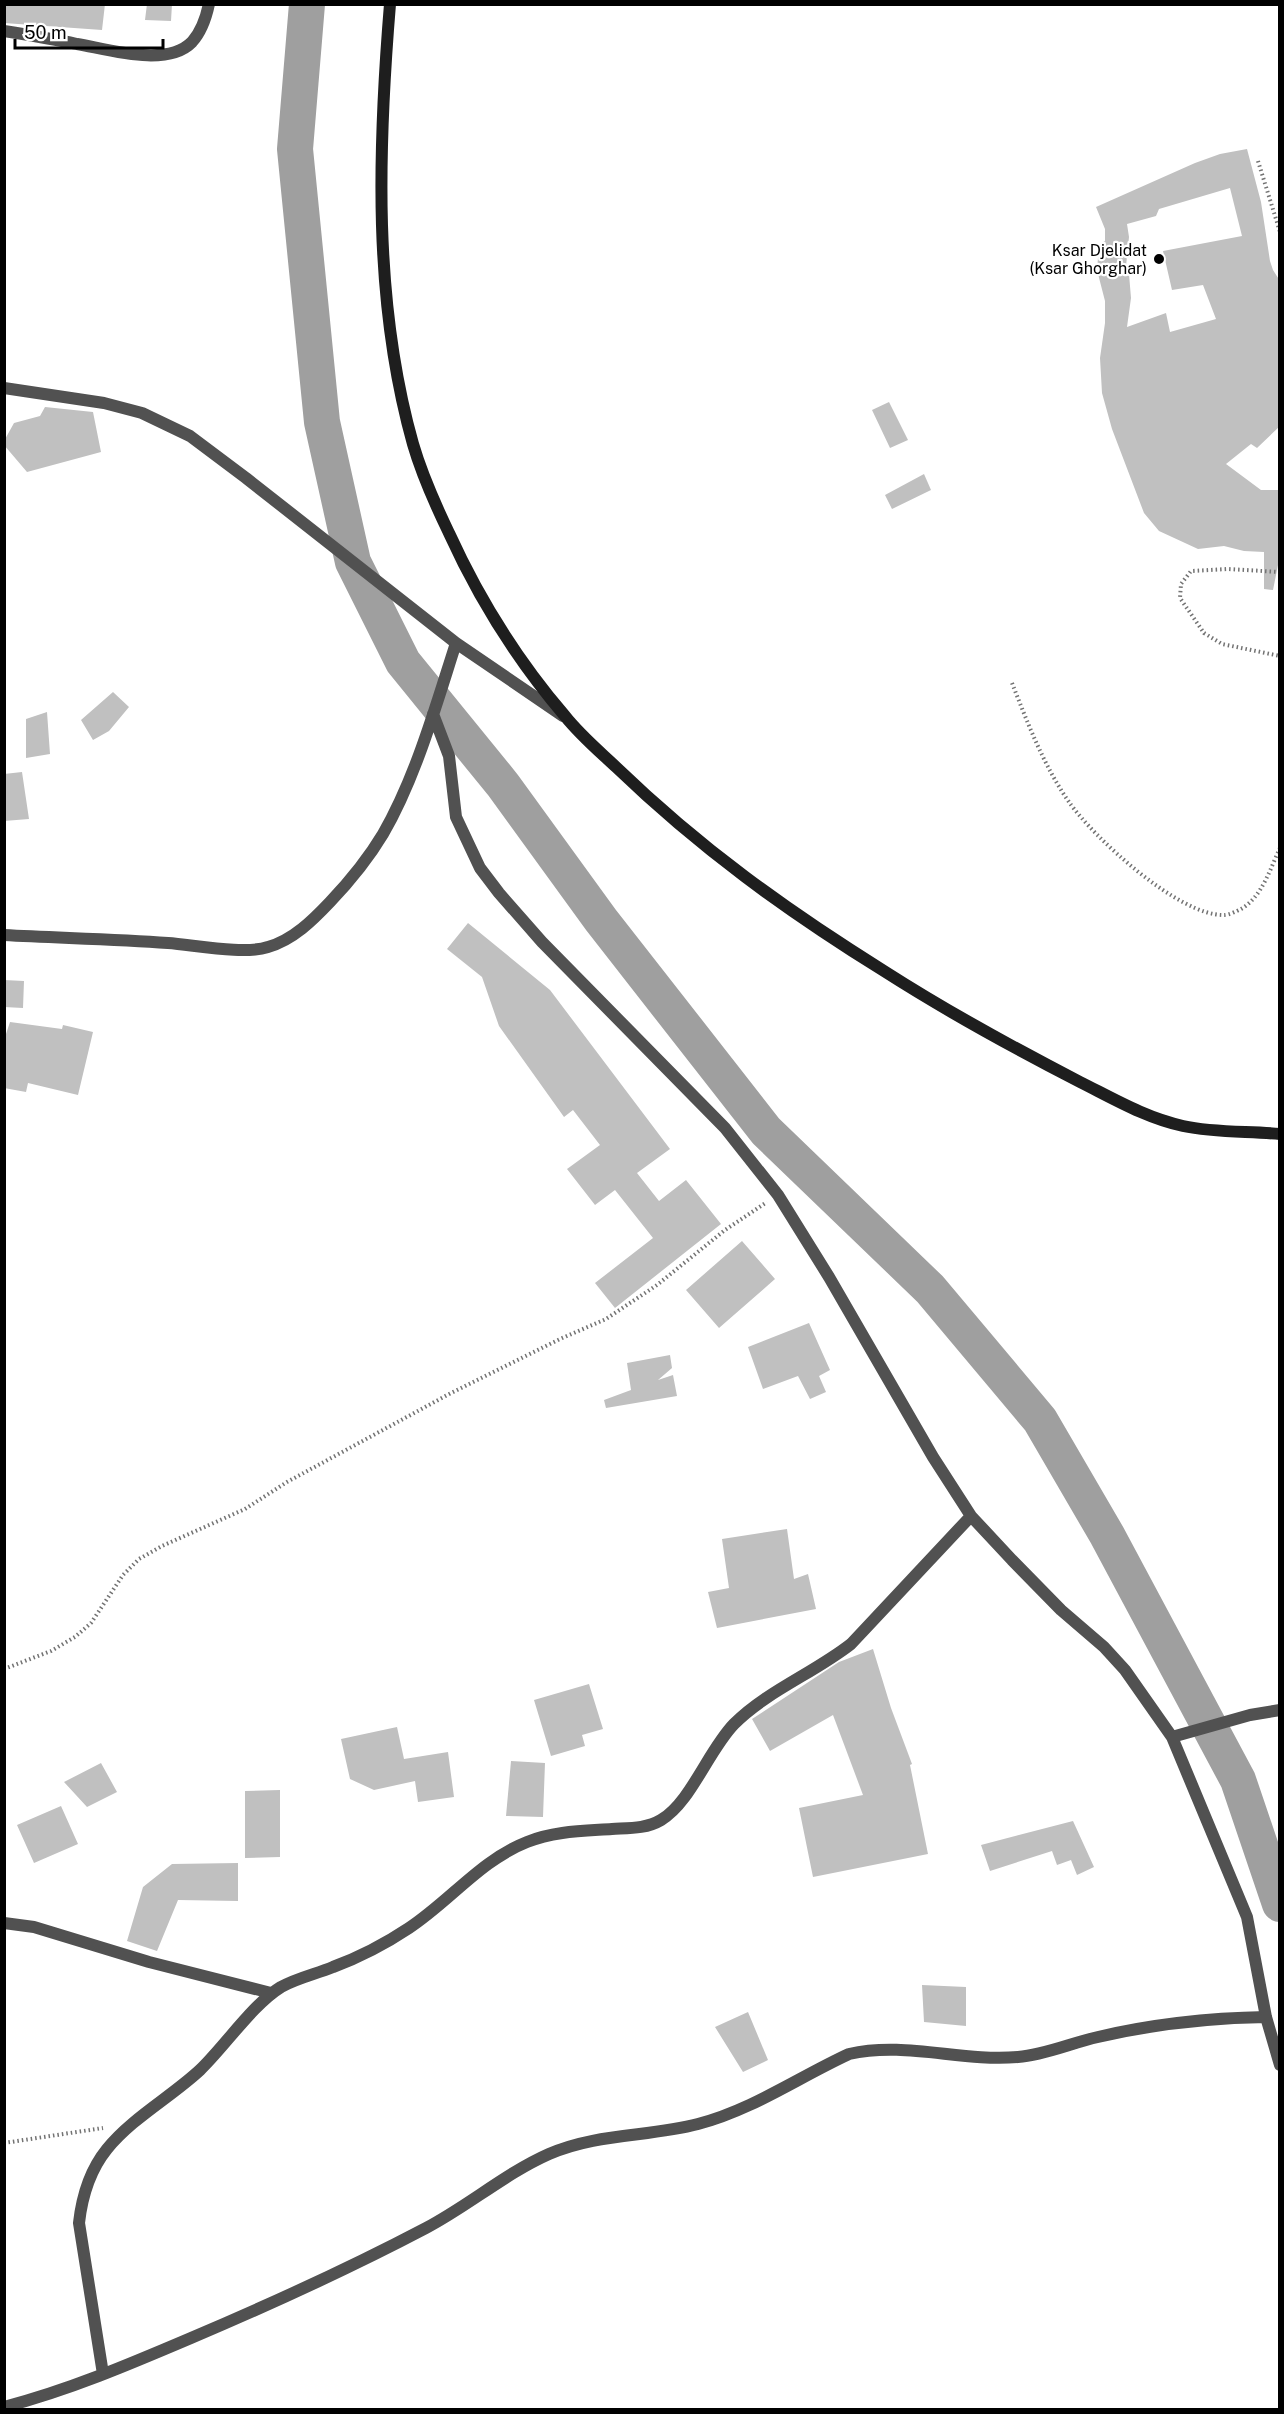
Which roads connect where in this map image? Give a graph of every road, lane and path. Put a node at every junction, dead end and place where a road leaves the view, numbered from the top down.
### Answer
1 (209, 4) edge
2 (390, 4) edge
3 (4, 31) edge
4 (1258, 161) dead end
5 (1280, 232) edge
6 (4, 388) edge
7 (1280, 572) edge
8 (456, 643) junction
9 (1280, 656) edge
10 (1012, 683) dead end
11 (433, 714) junction
12 (566, 719) junction
13 (1280, 848) edge
14 (4, 935) edge
15 (1280, 1134) edge
16 (778, 1195) junction
17 (971, 1516) junction
18 (4, 1669) edge
19 (1280, 1710) edge
20 (1172, 1737) junction
21 (4, 1923) edge
22 (271, 1993) junction
23 (1266, 2017) junction
24 (1280, 2065) edge
25 (107, 2128) dead end
26 (4, 2144) edge
27 (103, 2374) junction
28 (4, 2407) edge

1 - 3 street
2 - 12 street
4 - 5 path
6 - 8 street
7 - 9 path
8 - 11 street
8 - 12 street
10 - 13 path
11 - 14 street
11 - 16 street
12 - 15 street
16 - 17 street
16 - 18 path
17 - 20 street
17 - 22 street
19 - 20 street
20 - 23 street
21 - 22 street
22 - 27 street
23 - 24 street
23 - 27 street
25 - 26 path
27 - 28 street

